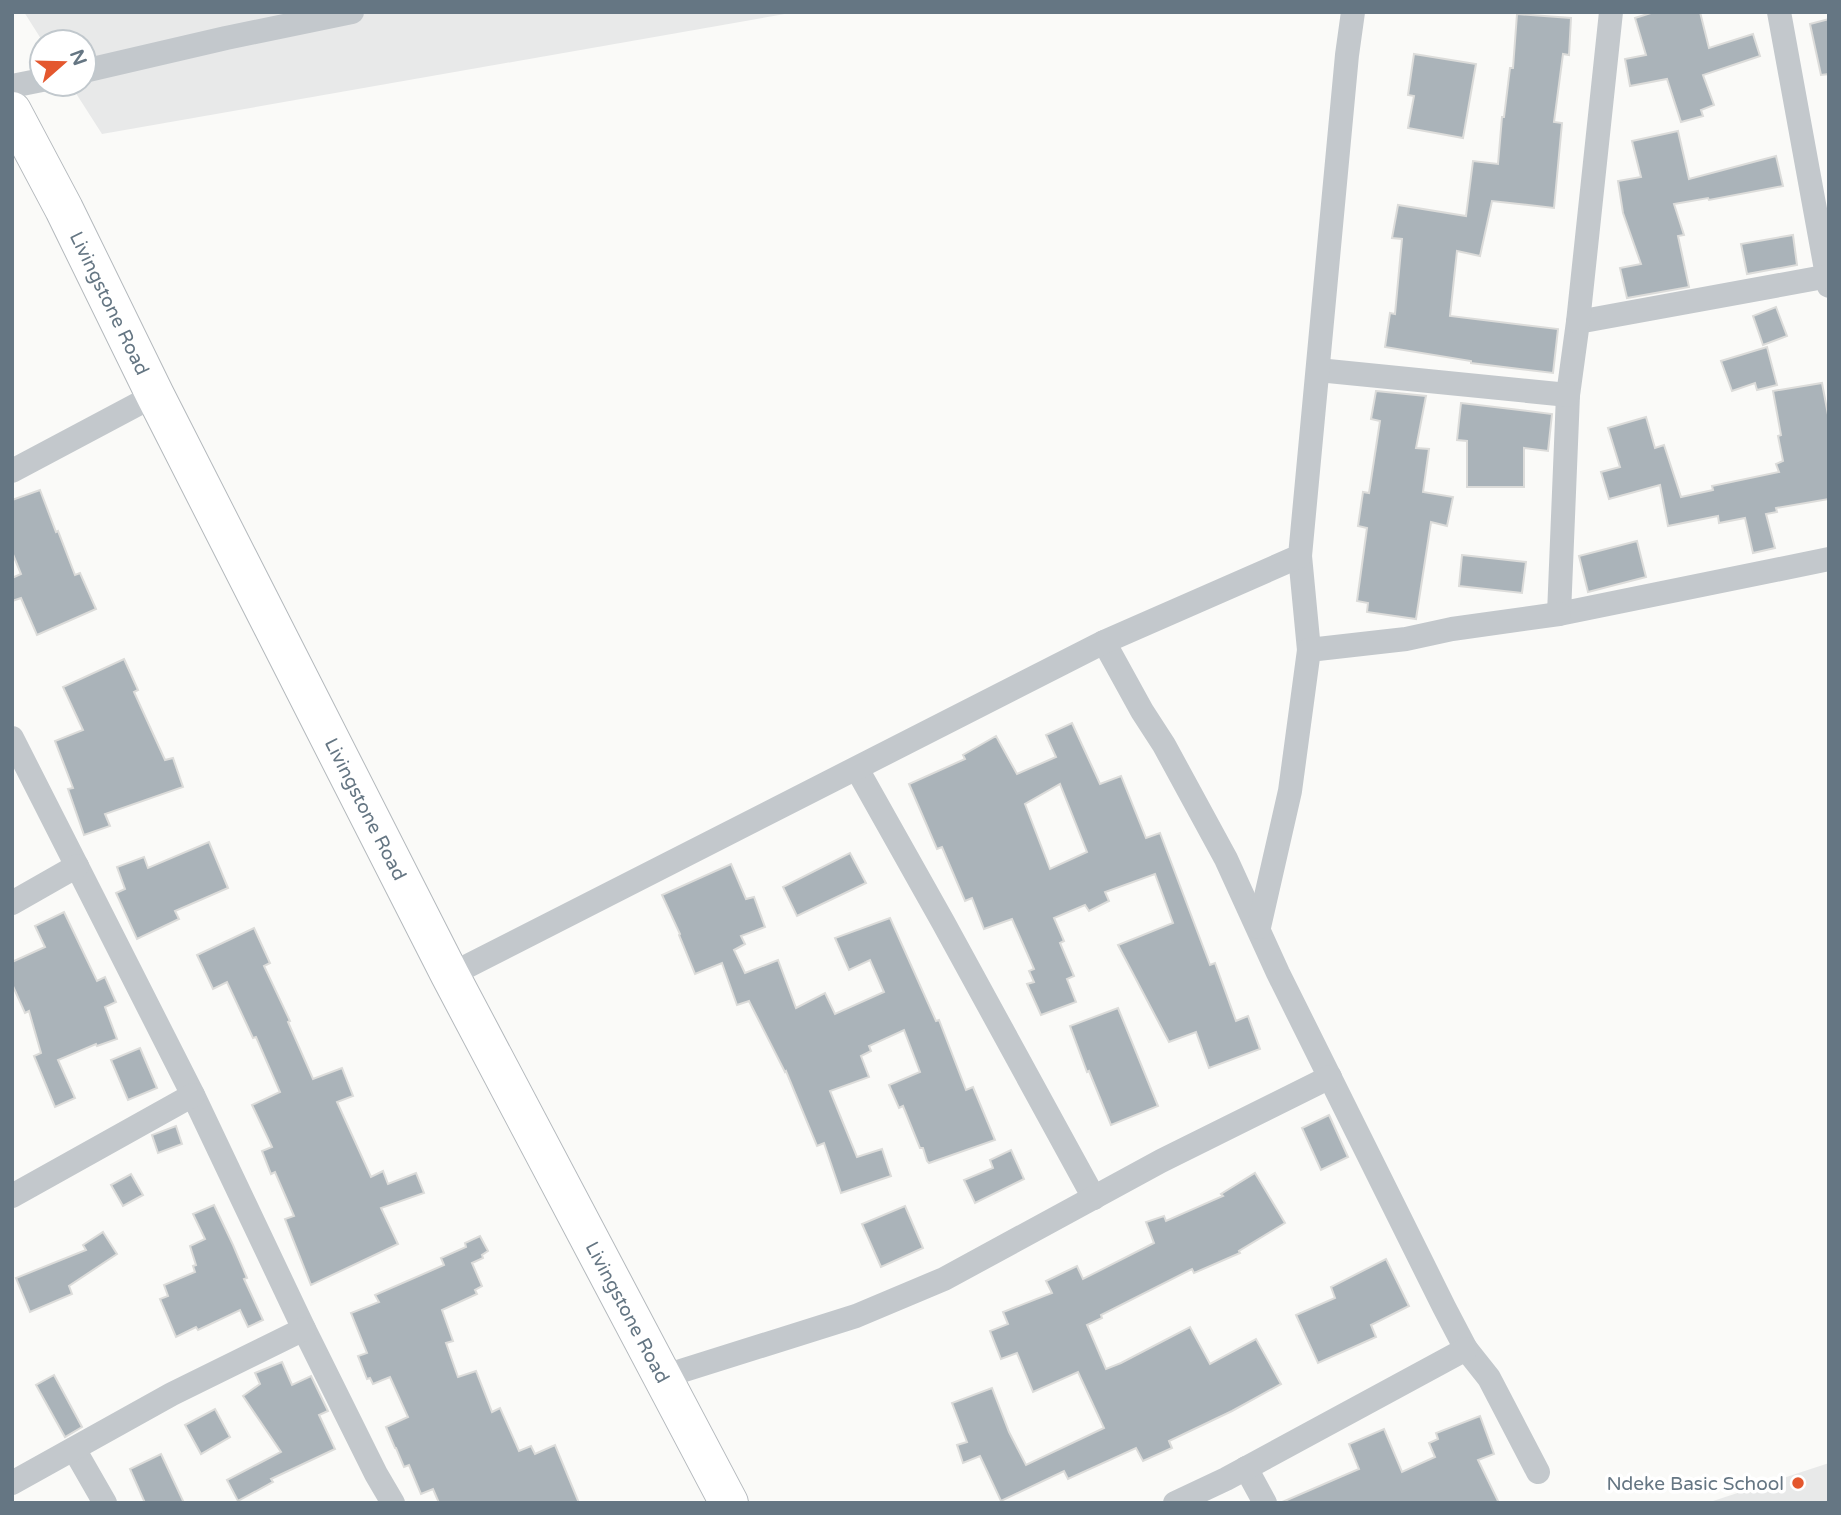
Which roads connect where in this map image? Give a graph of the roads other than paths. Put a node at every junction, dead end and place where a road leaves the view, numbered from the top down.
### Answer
1 (352, 12) edge
2 (1353, 12) edge
3 (1611, 12) edge
4 (1779, 12) edge
5 (98, 68) edge
6 (12, 111) edge
7 (1828, 279) edge
8 (1578, 322) junction
9 (1318, 370) junction
10 (155, 395) junction
11 (1568, 395) junction
12 (12, 471) edge
13 (1300, 556) junction
14 (1829, 559) edge
15 (1559, 614) junction
16 (1104, 642) junction
17 (1309, 650) junction
18 (15, 751) edge
19 (857, 769) junction
20 (77, 866) junction
21 (12, 903) edge
22 (1259, 927) junction
23 (450, 975) junction
24 (1330, 1077) junction
25 (193, 1095) junction
26 (12, 1196) edge
27 (1094, 1198) junction
28 (304, 1329) junction
29 (1466, 1349) junction
30 (663, 1377) junction
31 (74, 1449) junction
32 (1246, 1468) junction
33 (1538, 1472) dead end
34 (12, 1483) edge
35 (105, 1503) edge
36 (393, 1503) edge
37 (729, 1503) edge
38 (1175, 1503) edge
39 (1265, 1503) edge

1 - 5 street
2 - 9 street
3 - 8 street
4 - 7 street
6 - 10 highway, Livingstone Road
7 - 8 street
8 - 11 street
9 - 11 street
9 - 13 street
10 - 12 street
10 - 23 highway, Livingstone Road
11 - 15 street
13 - 16 street
13 - 17 street
14 - 15 street
15 - 17 street
16 - 19 street
16 - 22 street
17 - 22 street
18 - 20 street
19 - 23 street
19 - 27 street
20 - 21 street
20 - 25 street
22 - 24 street
23 - 30 highway, Livingstone Road
24 - 27 street
24 - 29 street
25 - 26 street
25 - 28 street
27 - 30 street
28 - 31 street
28 - 36 street
29 - 32 street
29 - 33 street
30 - 37 highway, Livingstone Road
31 - 34 street
31 - 35 street
32 - 38 street
32 - 39 street

